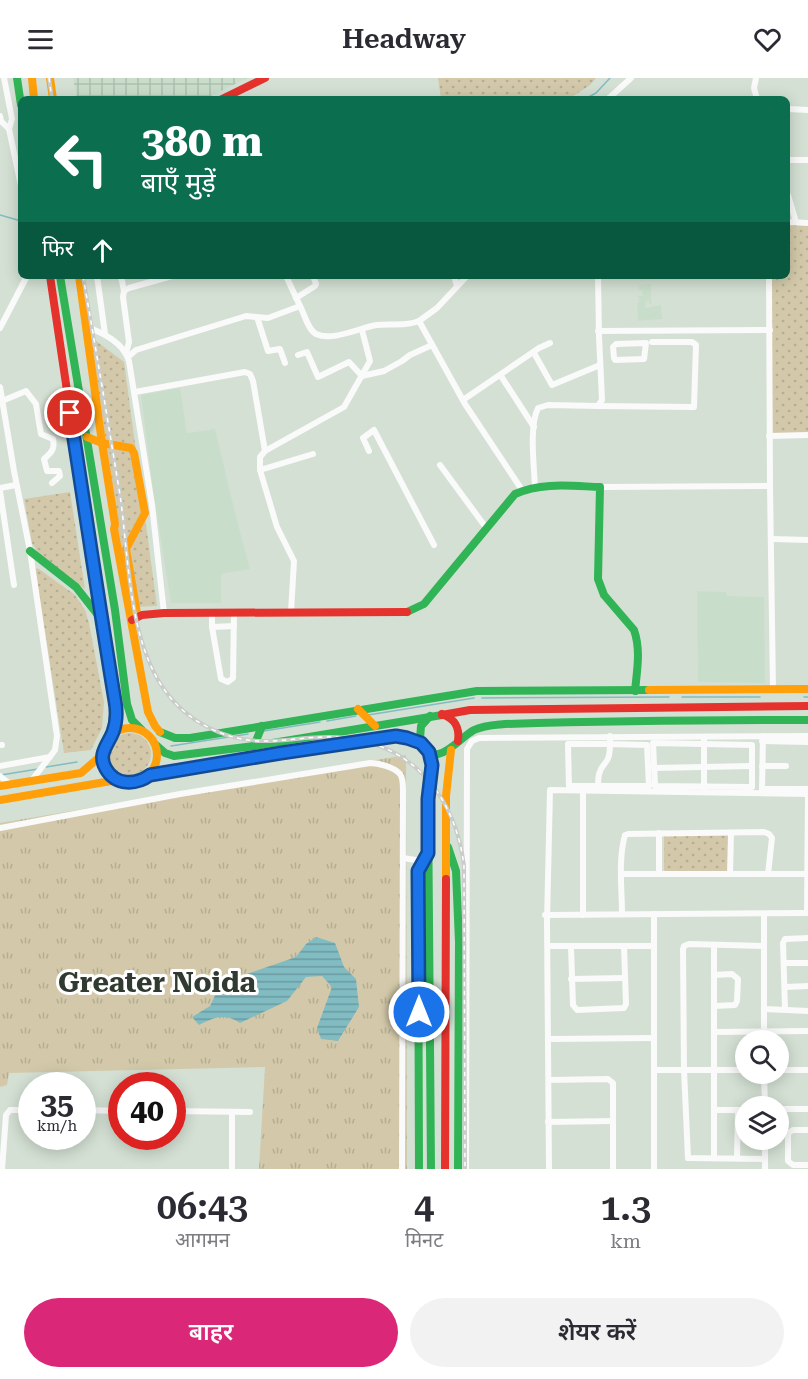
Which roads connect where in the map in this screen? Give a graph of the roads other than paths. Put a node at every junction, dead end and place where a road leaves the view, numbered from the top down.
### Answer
1 (4, 78) edge
2 (17, 78) edge
3 (32, 78) edge
4 (50, 78) edge
5 (265, 78) edge
6 (631, 78) edge
7 (756, 78) edge
8 (20, 96) edge
9 (34, 96) edge
10 (53, 96) edge
11 (228, 96) edge
12 (611, 96) edge
13 (756, 96) edge
14 (790, 110) edge
15 (808, 110) edge
16 (0, 116) edge
17 (9, 129) junction
18 (790, 160) edge
19 (808, 160) edge
20 (18, 172) edge
21 (790, 202) edge
22 (790, 222) edge
23 (796, 222) junction
24 (808, 223) edge
25 (25, 279) edge
26 (50, 279) edge
27 (61, 279) edge
28 (79, 279) edge
29 (97, 279) edge
30 (122, 279) edge
31 (161, 279) edge
32 (287, 279) edge
33 (314, 279) edge
34 (455, 279) edge
35 (464, 279) edge
36 (598, 279) edge
37 (769, 279) edge
38 (457, 286) junction
39 (124, 291) junction
40 (296, 298) junction
41 (300, 306) junction
42 (257, 317) junction
43 (419, 321) junction
44 (85, 326) junction
45 (0, 328) edge
46 (362, 330) junction
47 (646, 330) junction
48 (676, 330) junction
49 (770, 330) junction
50 (598, 331) junction
51 (105, 334) junction
52 (674, 342) junction
53 (550, 343) dead end
54 (649, 343) junction
55 (432, 345) junction
56 (534, 353) junction
57 (127, 355) junction
58 (298, 355) dead end
59 (285, 363) dead end
60 (600, 365) junction
61 (362, 376) junction
62 (501, 376) junction
63 (0, 387) edge
64 (135, 392) junction
65 (463, 400) junction
66 (2, 401) junction
67 (598, 406) junction
68 (534, 427) junction
69 (808, 435) edge
70 (770, 436) junction
71 (87, 437) junction
72 (9, 438) junction
73 (0, 440) edge
74 (102, 443) junction
75 (143, 445) junction
76 (131, 448) junction
77 (266, 451) junction
78 (369, 451) dead end
79 (313, 454) dead end
80 (440, 465) dead end
81 (260, 470) junction
82 (52, 483) dead end
83 (16, 485) junction
84 (770, 486) junction
85 (535, 487) junction
86 (600, 487) junction
87 (0, 489) edge
88 (522, 490) junction
89 (149, 513) junction
90 (114, 529) junction
91 (486, 529) junction
92 (104, 537) junction
93 (772, 539) junction
94 (808, 540) edge
95 (434, 545) dead end
96 (30, 551) junction
97 (14, 585) dead end
98 (291, 612) junction
99 (164, 613) junction
100 (212, 613) junction
101 (234, 613) junction
102 (135, 614) junction
103 (101, 620) junction
104 (234, 626) junction
105 (212, 627) junction
106 (773, 689) junction
107 (808, 689) edge
108 (682, 690) junction
109 (635, 691) junction
110 (808, 706) edge
111 (672, 707) junction
112 (358, 710) junction
113 (441, 714) junction
114 (431, 716) junction
115 (808, 720) edge
116 (574, 721) junction
117 (261, 726) junction
118 (375, 726) junction
119 (142, 730) junction
120 (112, 735) junction
121 (568, 736) junction
122 (610, 736) junction
123 (705, 736) junction
124 (808, 736) edge
125 (762, 739) junction
126 (458, 741) junction
127 (808, 742) edge
128 (421, 743) junction
129 (610, 744) junction
130 (704, 744) junction
131 (156, 745) junction
132 (254, 746) junction
133 (451, 750) junction
134 (429, 752) junction
135 (103, 754) junction
136 (49, 760) junction
137 (0, 766) edge
138 (752, 766) junction
139 (762, 766) junction
140 (786, 766) dead end
141 (704, 767) junction
142 (654, 768) junction
143 (150, 775) junction
144 (0, 776) edge
145 (34, 777) junction
146 (117, 780) junction
147 (10, 785) junction
148 (0, 786) edge
149 (598, 788) junction
150 (808, 789) edge
151 (583, 790) junction
152 (704, 790) junction
153 (808, 794) edge
154 (0, 800) edge
155 (0, 828) edge
156 (660, 833) junction
157 (731, 833) junction
158 (446, 844) junction
159 (425, 857) junction
160 (403, 858) junction
161 (621, 874) junction
162 (659, 874) junction
163 (730, 874) junction
164 (768, 874) junction
165 (807, 874) edge
166 (808, 913) edge
167 (654, 914) junction
168 (764, 914) junction
169 (546, 915) junction
170 (583, 915) junction
171 (622, 915) junction
172 (808, 938) edge
173 (548, 946) junction
174 (624, 946) junction
175 (654, 946) junction
176 (714, 946) junction
177 (764, 946) junction
178 (571, 947) junction
179 (785, 963) junction
180 (808, 963) edge
181 (714, 975) junction
182 (625, 978) junction
183 (571, 979) junction
184 (808, 986) edge
185 (785, 987) junction
186 (714, 1006) junction
187 (764, 1009) junction
188 (785, 1009) junction
189 (808, 1011) edge
190 (764, 1030) edge
191 (808, 1031) edge
192 (714, 1032) junction
193 (735, 1032) edge
194 (789, 1032) edge
195 (654, 1038) junction
196 (549, 1039) junction
197 (654, 1070) junction
198 (684, 1070) junction
199 (714, 1070) junction
200 (735, 1070) edge
201 (789, 1070) edge
202 (808, 1070) edge
203 (549, 1080) junction
204 (789, 1109) edge
205 (808, 1109) edge
206 (18, 1110) edge
207 (714, 1110) junction
208 (735, 1110) edge
209 (186, 1111) edge
210 (232, 1112) junction
211 (250, 1112) dead end
212 (612, 1121) junction
213 (548, 1122) junction
214 (808, 1130) edge
215 (737, 1150) edge
216 (765, 1150) edge
217 (714, 1158) junction
218 (737, 1158) junction
219 (765, 1158) junction
220 (808, 1165) edge
221 (2, 1169) edge
222 (232, 1169) edge
223 (402, 1169) edge
224 (419, 1169) edge
225 (431, 1169) edge
226 (446, 1169) edge
227 (458, 1169) edge
228 (466, 1169) edge
229 (549, 1169) edge
230 (613, 1169) edge
231 (654, 1169) edge
232 (765, 1169) edge

1 - 17 street
2 - 8 main road
3 - 9 main road
4 - 10 main road
5 - 11 main road
6 - 12 street
7 - 13 street
14 - 15 street
16 - 17 street
17 - 20 street
18 - 19 street
21 - 23 street
22 - 23 street
23 - 24 street
25 - 45 street
26 - 103 main road
27 - 71 main road
28 - 44 main road
29 - 51 street
30 - 39 street
31 - 39 street
32 - 40 street
33 - 40 street
34 - 38 street
35 - 38 street
36 - 50 street
37 - 49 street
38 - 43 street
39 - 57 street
40 - 41 street
41 - 42 street
41 - 46 street
42 - 57 street
42 - 59 street
43 - 46 street
43 - 55 street
44 - 51 street
44 - 74 main road
46 - 61 street
47 - 48 street
47 - 50 street
47 - 54 street
48 - 49 street
48 - 52 street
49 - 70 street
50 - 60 street
51 - 57 street
52 - 54 street
52 - 67 street
53 - 56 street
54 - 54 street
55 - 61 street
55 - 65 street
56 - 60 street
56 - 62 street
57 - 64 street
58 - 61 street
60 - 67 street
61 - 77 street
62 - 65 street
62 - 68 street
63 - 66 street
64 - 75 street
64 - 77 street
65 - 88 street
66 - 72 street
66 - 82 street
67 - 68 street
68 - 85 street
69 - 70 street
70 - 84 street
71 - 74 main road
71 - 92 main road
72 - 73 street
72 - 83 street
74 - 76 main road
74 - 90 main road
75 - 76 street
75 - 89 street
76 - 89 main road
77 - 81 street
78 - 95 street
79 - 81 street
80 - 91 street
81 - 98 street
83 - 87 street
83 - 96 street
84 - 86 street
84 - 93 street
85 - 86 main road
85 - 88 main road
86 - 109 main road
87 - 97 street
88 - 91 main road
89 - 99 street
89 - 102 main road
90 - 92 main road
90 - 102 main road
91 - 98 main road
92 - 119 main road
93 - 94 street
93 - 106 street
96 - 103 main road
96 - 136 street
98 - 101 main road
99 - 100 main road
99 - 102 main road
100 - 101 main road
100 - 105 street
101 - 104 street
102 - 117 main road
103 - 120 main road
104 - 105 street
104 - 105 street
106 - 107 main road
106 - 108 main road
108 - 109 main road
108 - 111 main road
109 - 112 main road
110 - 111 main road
111 - 113 main road
112 - 117 main road
112 - 118 main road
113 - 114 main road
113 - 126 main road
114 - 118 main road
114 - 128 main road
115 - 116 main road
116 - 121 street
116 - 126 main road
117 - 132 main road
118 - 132 main road
119 - 120 main road
119 - 131 main road
120 - 135 main road
121 - 122 street
121 - 228 street
122 - 123 street
122 - 129 street
123 - 125 street
123 - 130 street
124 - 125 street
125 - 127 street
125 - 139 street
126 - 133 main road
128 - 134 main road
128 - 143 main road
129 - 149 street
129 - 149 street
129 - 149 street
130 - 138 street
130 - 141 street
130 - 142 street
131 - 132 main road
131 - 143 main road
133 - 134 main road
133 - 158 main road
134 - 159 main road
135 - 145 main road
135 - 146 main road
136 - 137 street
136 - 145 street
138 - 141 street
138 - 152 street
139 - 140 street
139 - 150 street
141 - 142 street
141 - 152 street
142 - 152 street
143 - 146 main road
144 - 147 street
145 - 147 main road
146 - 154 main road
147 - 148 main road
149 - 151 street
149 - 152 street
151 - 169 street
151 - 170 street
152 - 153 street
153 - 165 street
155 - 160 street
156 - 157 street
156 - 161 street
156 - 162 street
157 - 163 street
157 - 164 street
158 - 226 main road
158 - 227 main road
159 - 160 street
159 - 224 main road
159 - 225 main road
160 - 223 street
161 - 162 street
161 - 171 street
162 - 163 street
163 - 164 street
164 - 165 street
165 - 166 street
166 - 168 street
167 - 168 street
167 - 171 street
167 - 175 street
168 - 177 street
169 - 170 street
169 - 173 street
170 - 171 street
172 - 179 street
173 - 178 street
173 - 196 street
174 - 175 street
174 - 178 street
174 - 182 street
175 - 195 street
176 - 177 street
176 - 181 street
176 - 198 street
177 - 187 street
178 - 183 street
179 - 180 street
179 - 185 street
181 - 186 street
181 - 186 street
182 - 183 street
182 - 183 street
184 - 185 street
185 - 188 street
186 - 192 street
187 - 188 street
187 - 190 street
188 - 189 street
191 - 194 street
192 - 193 street
192 - 199 street
195 - 196 street
195 - 197 street
196 - 203 street
197 - 198 street
197 - 231 street
198 - 199 street
198 - 217 street
199 - 200 street
199 - 207 street
201 - 202 street
203 - 212 street
203 - 213 street
204 - 205 street
206 - 221 street
207 - 208 street
207 - 217 street
209 - 210 street
210 - 211 street
210 - 222 street
212 - 213 street
212 - 230 street
213 - 229 street
214 - 220 street
215 - 218 street
216 - 219 street
217 - 218 street
218 - 219 street
219 - 232 street

